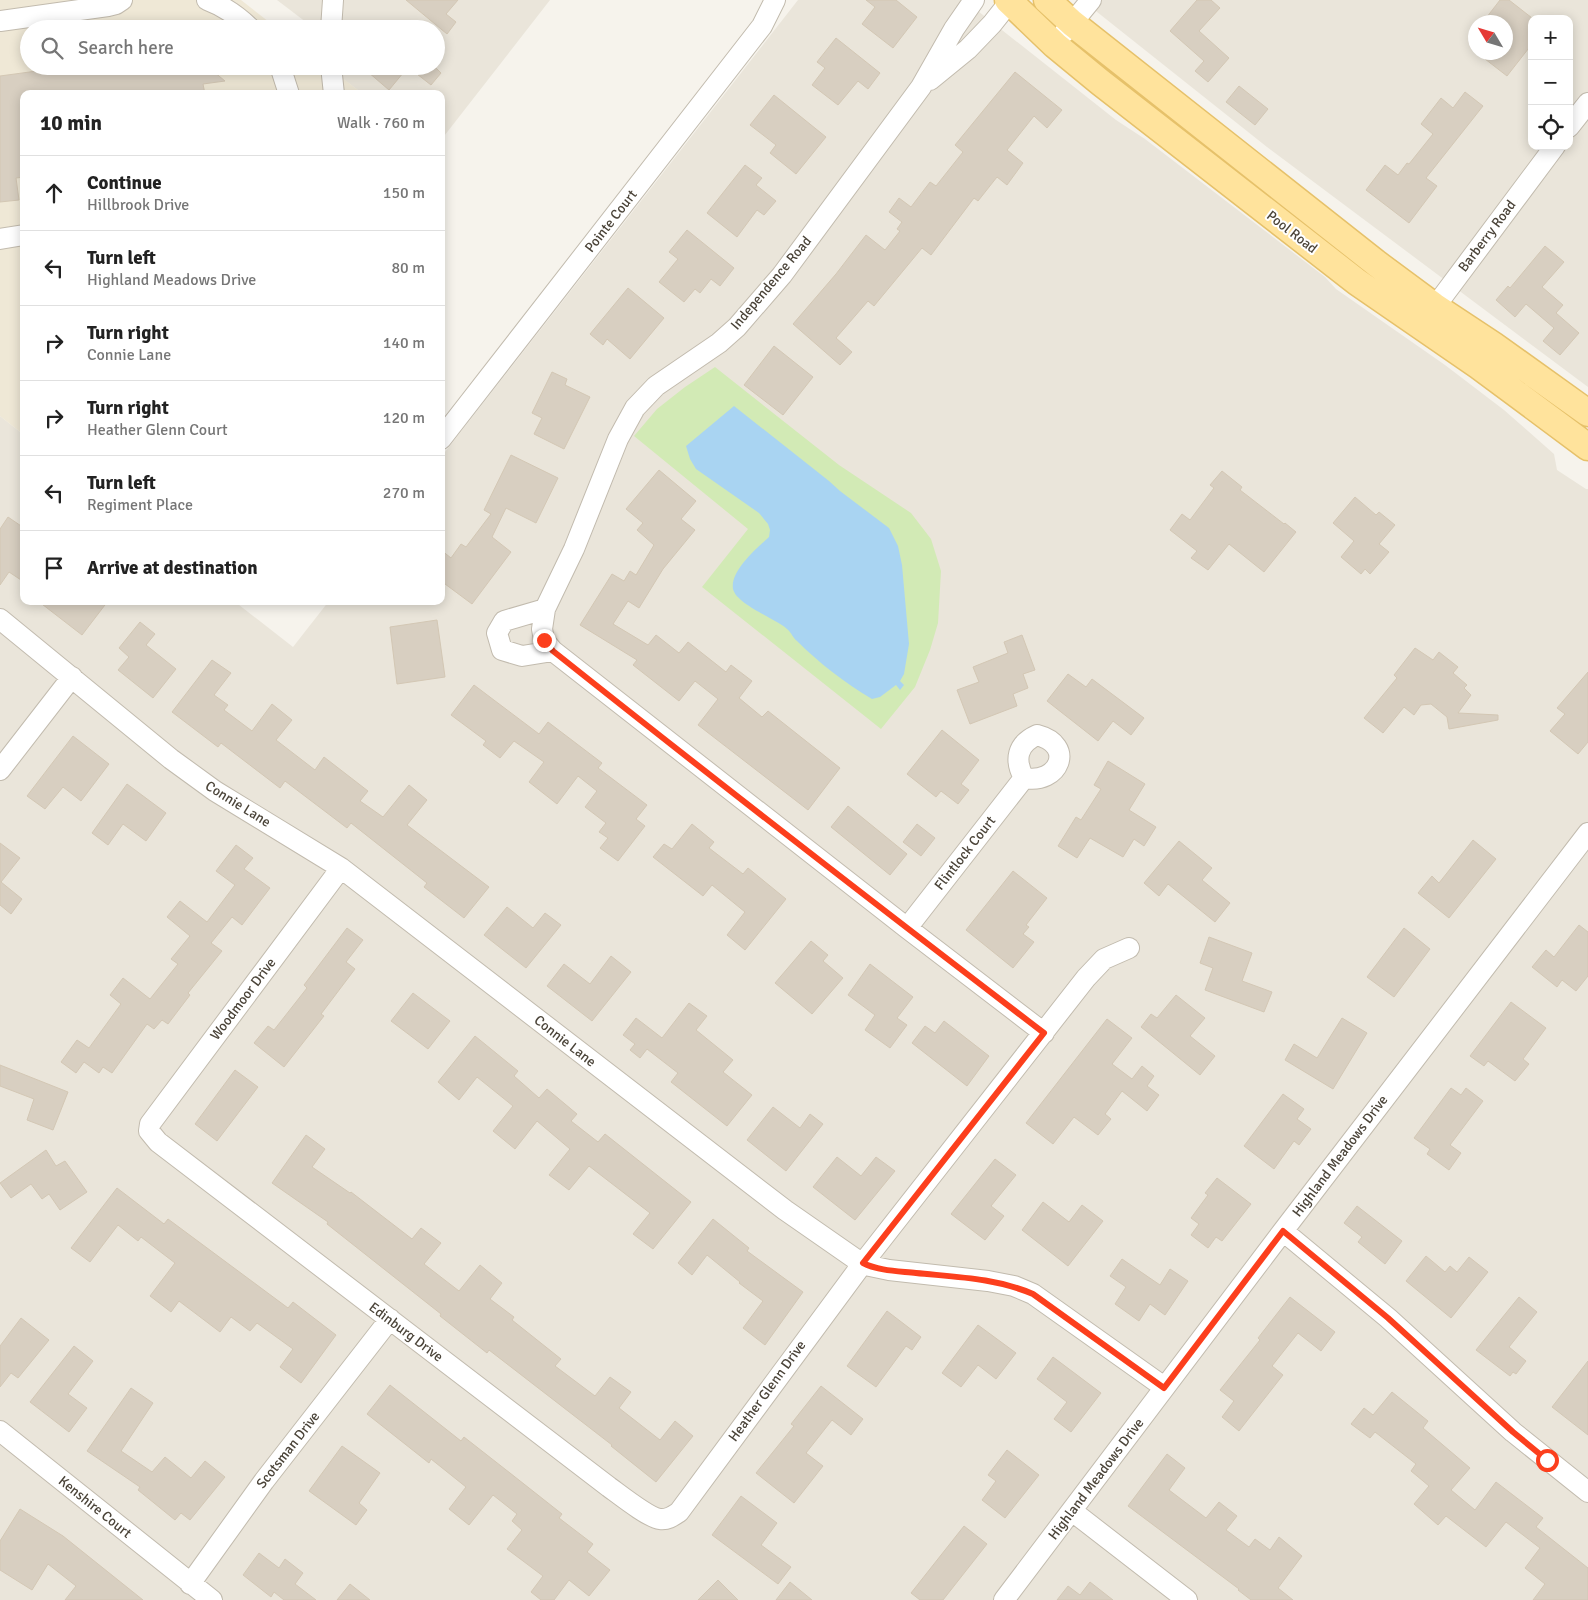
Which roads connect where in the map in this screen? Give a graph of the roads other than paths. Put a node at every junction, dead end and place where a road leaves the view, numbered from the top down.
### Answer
1 (122, 0) edge
2 (207, 0) edge
3 (333, 0) edge
4 (775, 0) edge
5 (974, 0) edge
6 (1009, 0) edge
7 (1047, 0) edge
8 (1091, 0) edge
9 (241, 20) edge
10 (332, 20) edge
11 (0, 21) edge
12 (1072, 23) junction
13 (1055, 45) junction
14 (283, 75) edge
15 (332, 75) edge
16 (921, 87) junction
17 (288, 90) edge
18 (334, 90) edge
19 (1588, 103) edge
20 (1573, 123) edge
21 (1552, 150) edge
22 (20, 236) edge
23 (0, 238) edge
24 (1426, 315) junction
25 (1588, 413) edge
26 (445, 434) edge
27 (1588, 447) edge
28 (0, 619) edge
29 (543, 619) junction
30 (553, 651) junction
31 (72, 677) junction
32 (0, 770) edge
33 (1024, 778) dead end
34 (1588, 833) edge
35 (341, 868) junction
36 (907, 928) junction
37 (1129, 948) dead end
38 (1044, 1033) junction
39 (149, 1131) joint
40 (1283, 1231) junction
41 (863, 1263) junction
42 (390, 1319) junction
43 (1164, 1388) junction
44 (0, 1431) edge
45 (1588, 1492) edge
46 (1072, 1511) junction
47 (670, 1518) joint
48 (190, 1584) junction
49 (212, 1600) edge
50 (1004, 1600) edge
51 (1187, 1600) edge

1 - 11 street
2 - 9 street
3 - 10 street
4 - 26 street, Pointe Court
5 - 16 street, Independence Road
6 - 13 main road, Pool Road
6 - 16 street, Independence Road
7 - 12 main road, Pool Road
8 - 12 street
12 - 13 street
12 - 24 main road, Pool Road
13 - 24 main road, Pool Road
14 - 17 street
15 - 18 street
16 - 29 street, Independence Road
19 - 20 street
21 - 24 street, Barberry Road
22 - 23 street
24 - 25 main road, Pool Road
24 - 27 main road, Pool Road
28 - 31 street, Connie Lane
29 - 30 street
29 - 30 street
30 - 36 street
31 - 32 street
31 - 35 street, Connie Lane
33 - 36 street, Flintlock Court
34 - 40 street, Highland Meadows Drive
35 - 39 street, Woodmoor Drive
35 - 41 street, Connie Lane
36 - 38 street
37 - 38 street, Heather Glenn Drive
38 - 41 street, Heather Glenn Drive
39 - 42 street, Edinburg Drive
40 - 43 street, Highland Meadows Drive
40 - 45 street
41 - 43 street, Connie Lane
41 - 47 street, Heather Glenn Drive
42 - 47 street, Edinburg Drive
42 - 48 street, Scotsman Drive
43 - 46 street, Highland Meadows Drive
44 - 48 street, Kenshire Court
46 - 50 street, Highland Meadows Drive
46 - 51 street
48 - 49 street, Kenshire Court

